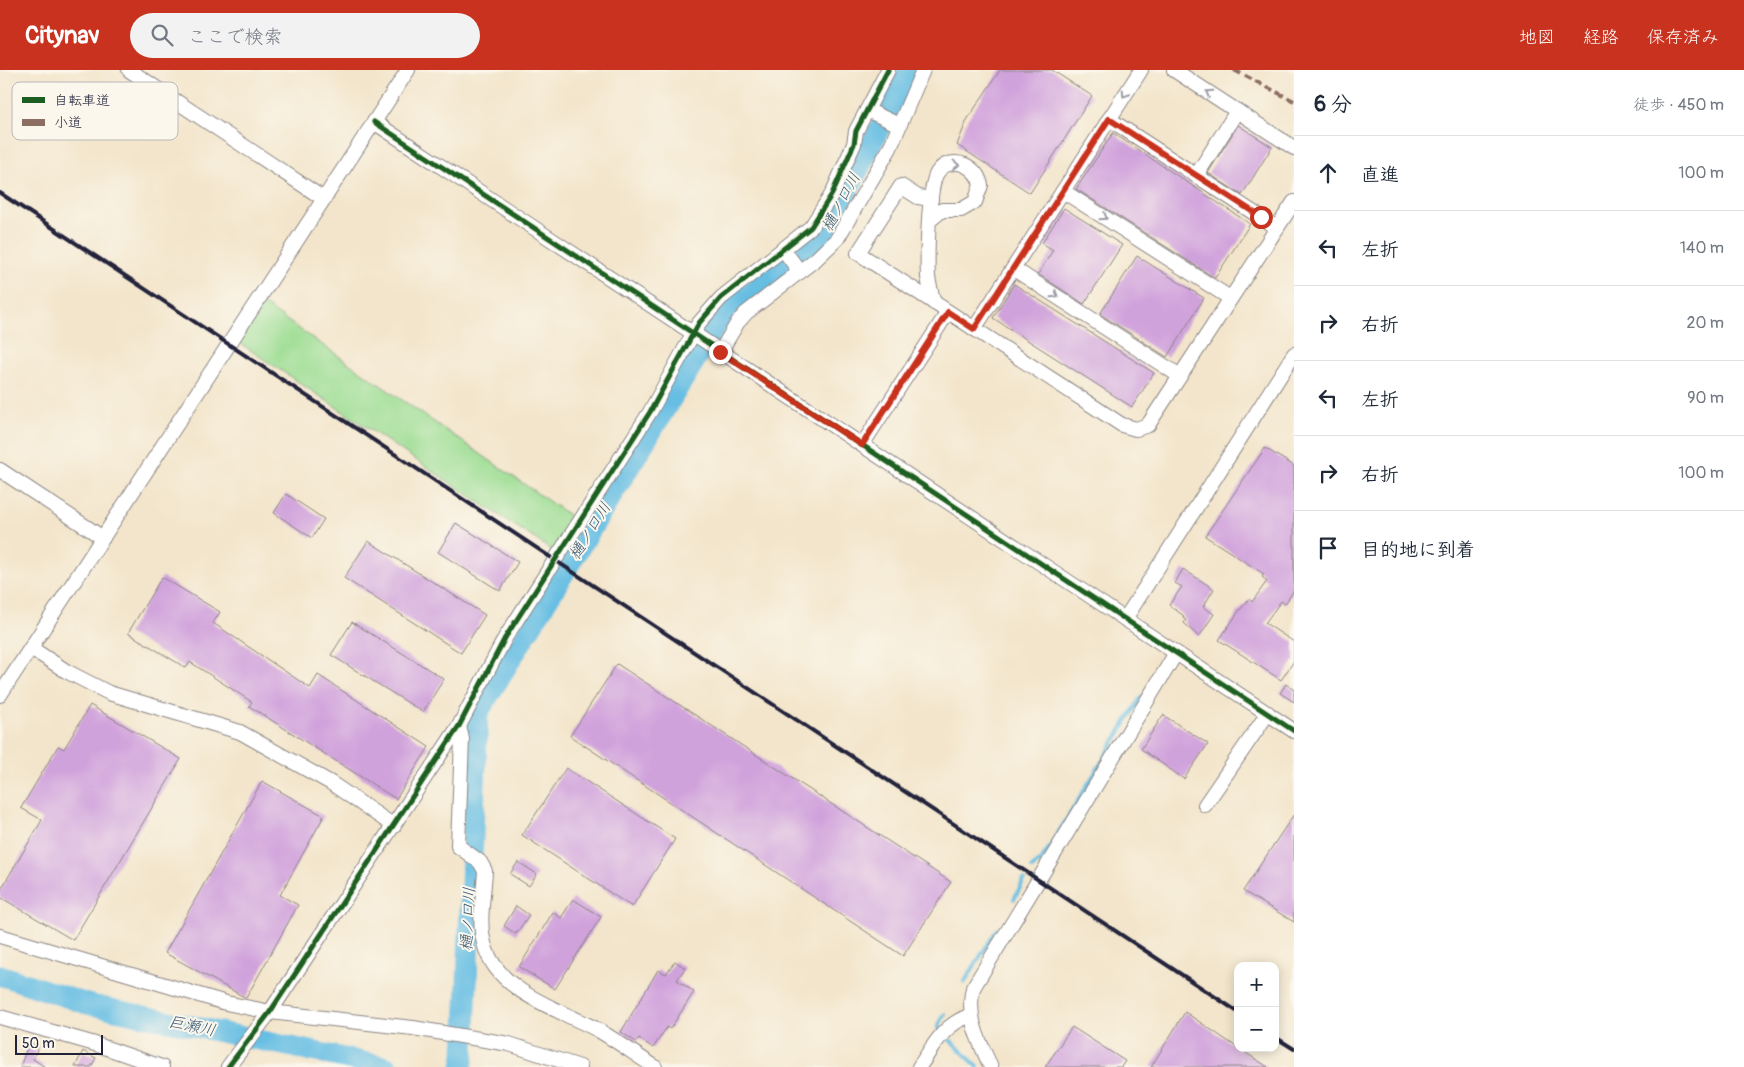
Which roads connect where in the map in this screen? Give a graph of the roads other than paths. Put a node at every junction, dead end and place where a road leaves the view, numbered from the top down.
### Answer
1 (129, 70) edge
2 (408, 70) edge
3 (888, 70) edge
4 (923, 70) edge
5 (1141, 70) edge
6 (1174, 70) edge
7 (147, 82) edge
8 (178, 103) edge
9 (870, 111) junction
10 (1237, 111) junction
11 (1109, 119) junction
12 (374, 122) junction
13 (896, 123) junction
14 (1294, 148) edge
15 (1196, 176) junction
16 (1063, 191) junction
17 (932, 199) junction
18 (324, 200) junction
19 (1294, 203) edge
20 (930, 220) junction
21 (1277, 228) junction
22 (785, 252) junction
23 (1014, 269) junction
24 (799, 270) junction
25 (1230, 298) junction
26 (934, 303) junction
27 (948, 312) junction
28 (974, 329) junction
29 (696, 336) junction
30 (717, 350) junction
31 (1294, 354) edge
32 (1180, 376) junction
33 (862, 445) junction
34 (0, 470) edge
35 (104, 538) junction
36 (1125, 619) junction
37 (31, 648) junction
38 (1176, 654) junction
39 (0, 694) edge
40 (1268, 713) junction
41 (459, 726) junction
42 (1294, 731) edge
43 (1205, 805) dead end
44 (394, 826) junction
45 (0, 936) edge
46 (268, 1014) junction
47 (971, 1015) junction
48 (0, 1017) edge
49 (162, 1067) edge
50 (228, 1067) edge
51 (580, 1067) edge
52 (655, 1067) edge
53 (919, 1067) edge
54 (991, 1067) edge

1 - 7 street
2 - 12 street
3 - 9 street
4 - 13 street
5 -> 11 street
10 -> 6 street
8 - 18 street
9 - 13 street
9 - 22 street
10 - 14 street
10 - 15 street
11 - 15 street
11 - 16 street
12 - 18 street
12 - 29 street
13 - 24 street
15 - 21 street
16 - 23 street
16 -> 25 street
17 - 20 street
17 -> 20 street
17 - 26 street
18 - 35 street
19 - 21 street
20 - 26 street
21 - 25 street
22 - 24 street
22 - 29 street
23 - 28 street
23 -> 32 street
24 - 30 street
25 - 32 street
26 - 27 street
27 - 28 street
27 - 33 street
28 - 32 street
29 - 30 street
29 - 41 street
30 - 33 street
31 - 36 street
33 - 36 street
34 - 35 street
35 - 37 street
36 - 38 street
37 - 39 street
37 - 44 street
38 - 40 street
38 - 47 street
40 - 42 street
40 - 43 street
41 - 44 street
41 - 52 street
44 - 46 street
45 - 46 street
46 - 50 street
46 - 51 street
47 - 53 street
47 - 54 street
48 - 49 street

